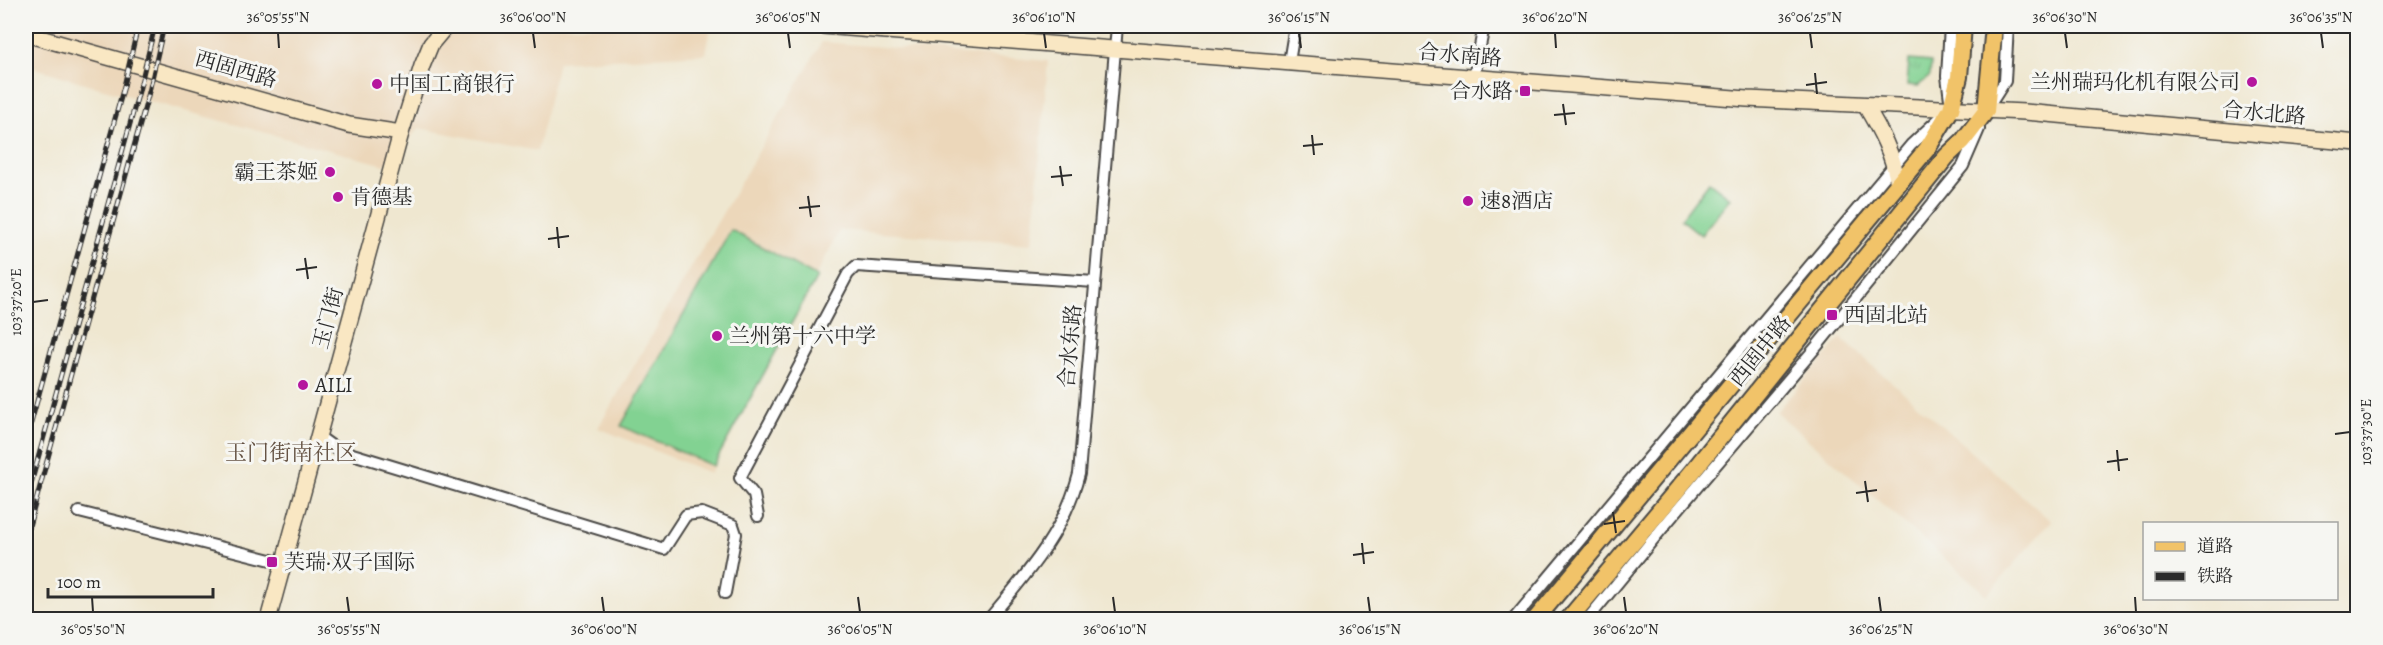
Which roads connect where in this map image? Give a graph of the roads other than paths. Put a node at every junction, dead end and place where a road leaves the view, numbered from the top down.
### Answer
1 (446, 26) edge
2 (823, 26) edge
3 (1117, 26) edge
4 (1295, 26) edge
5 (1484, 26) edge
6 (1950, 26) edge
7 (1964, 26) edge
8 (1994, 26) edge
9 (2008, 26) edge
10 (907, 28) edge
11 (26, 34) edge
12 (1115, 48) junction
13 (1289, 62) junction
14 (1474, 77) junction
15 (1865, 105) junction
16 (1951, 109) junction
17 (1986, 111) junction
18 (401, 133) junction
19 (2358, 143) edge
20 (1895, 164) junction
21 (1898, 184) junction
22 (1095, 282) junction
23 (318, 436) junction
24 (1673, 455) junction
25 (1693, 471) junction
26 (79, 512) dead end
27 (758, 516) dead end
28 (283, 563) junction
29 (725, 593) dead end
30 (268, 620) edge
31 (988, 620) edge
32 (1513, 620) edge
33 (1536, 620) edge
34 (1568, 620) edge
35 (1587, 620) edge

1 - 18 main road
2 - 10 main road, 合水南路
3 - 12 street, 合水东路
4 - 13 street
5 - 14 street
6 - 16 street
7 - 16 main road
8 - 17 main road
9 - 17 street
10 - 12 main road, 合水南路
11 - 18 main road, 西固西路
12 - 13 main road, 合水南路
12 - 22 street, 合水东路
13 - 14 main road, 合水南路
14 - 15 main road, 合水南路
15 - 16 main road, 合水南路
15 - 20 main road
16 - 17 main road, 合水北路
16 - 20 street
16 - 21 main road, 西固中路
17 - 19 main road, 合水北路
17 - 25 main road, 西固中路
17 - 35 street
18 - 23 main road, 玉门街
20 - 21 main road
20 - 32 street
21 - 24 main road, 西固中路
22 - 27 street
22 - 31 street, 合水东路
23 - 28 main road, 玉门街
23 - 29 street
24 - 25 main road
24 - 33 main road, 西固中路
25 - 34 main road, 西固中路
26 - 28 street
28 - 30 main road, 玉门街

